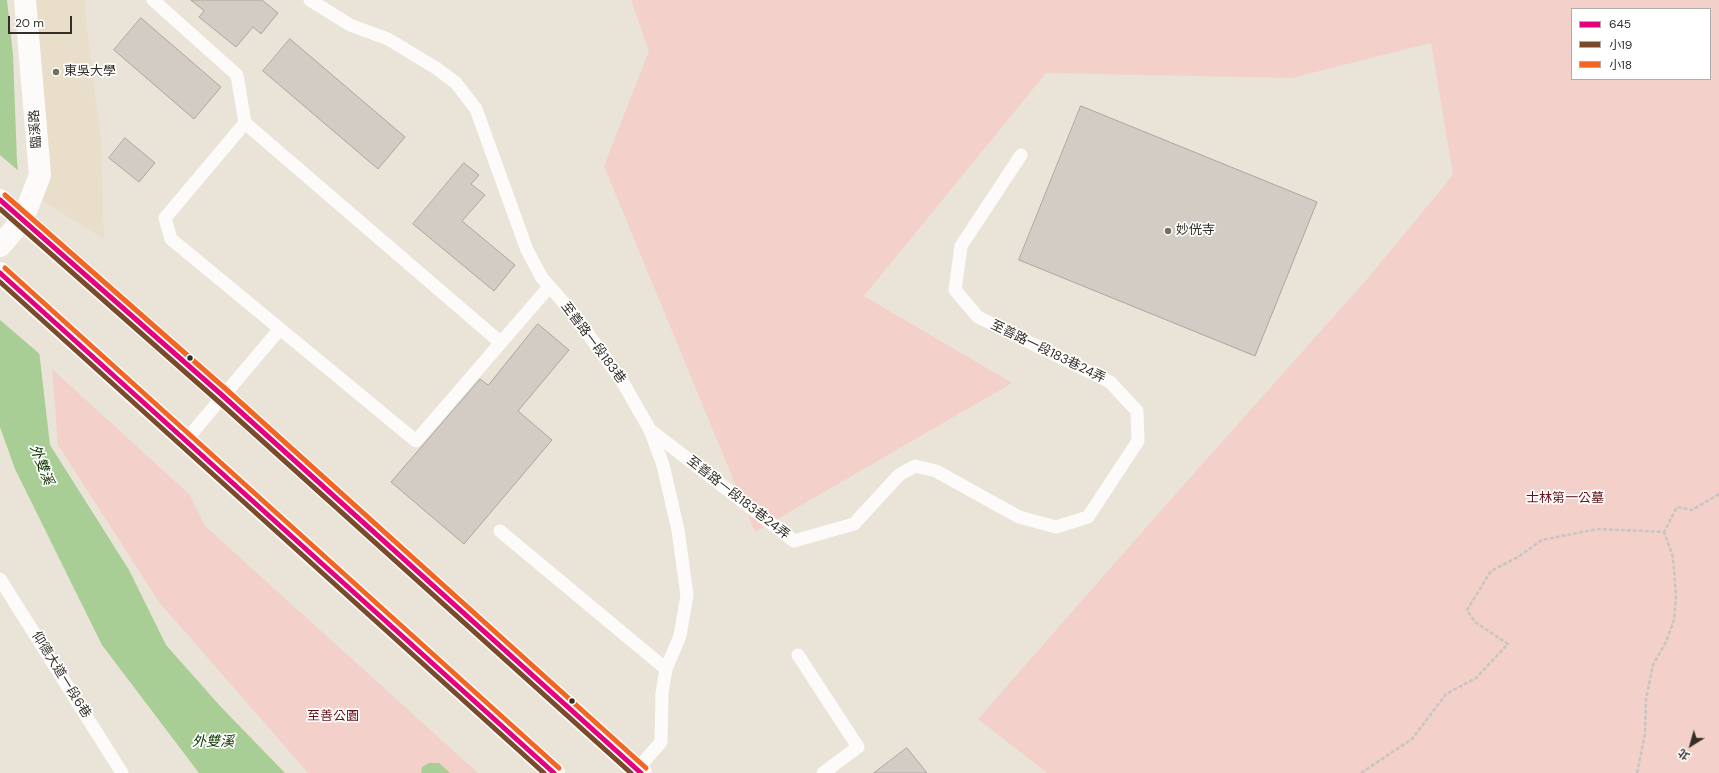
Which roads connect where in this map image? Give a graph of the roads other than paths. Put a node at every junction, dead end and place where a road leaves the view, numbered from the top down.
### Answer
1 (25, 0) edge
2 (153, 0) edge
3 (310, 0) edge
4 (245, 123) junction
5 (1021, 155) dead end
6 (0, 200) edge
7 (23, 219) junction
8 (0, 246) edge
9 (0, 273) edge
10 (549, 287) junction
11 (279, 330) junction
12 (501, 343) junction
13 (223, 396) junction
14 (650, 430) junction
15 (186, 440) junction
16 (500, 531) dead end
17 (0, 578) edge
18 (798, 655) dead end
19 (666, 669) junction
20 (638, 772) edge
21 (122, 773) edge
22 (554, 773) edge
23 (823, 773) edge

1 - 7 main road, 臨溪路
2 - 4 lane
3 - 10 lane, 至善路一段183巷
4 - 11 lane
4 - 12 lane
5 - 14 lane, 至善路一段183巷24弄
6 - 7 main road
7 - 8 main road, 臨溪路
7 - 13 main road
9 - 15 main road
10 - 12 lane
10 - 14 lane, 至善路一段183巷
11 - 12 lane
11 - 13 lane
13 - 15 lane
13 - 20 main road
14 - 19 lane, 至善路一段183巷
15 - 22 main road
16 - 19 lane
17 - 21 lane, 仰德大道一段6巷
18 - 23 lane
19 - 20 lane, 至善路一段183巷

